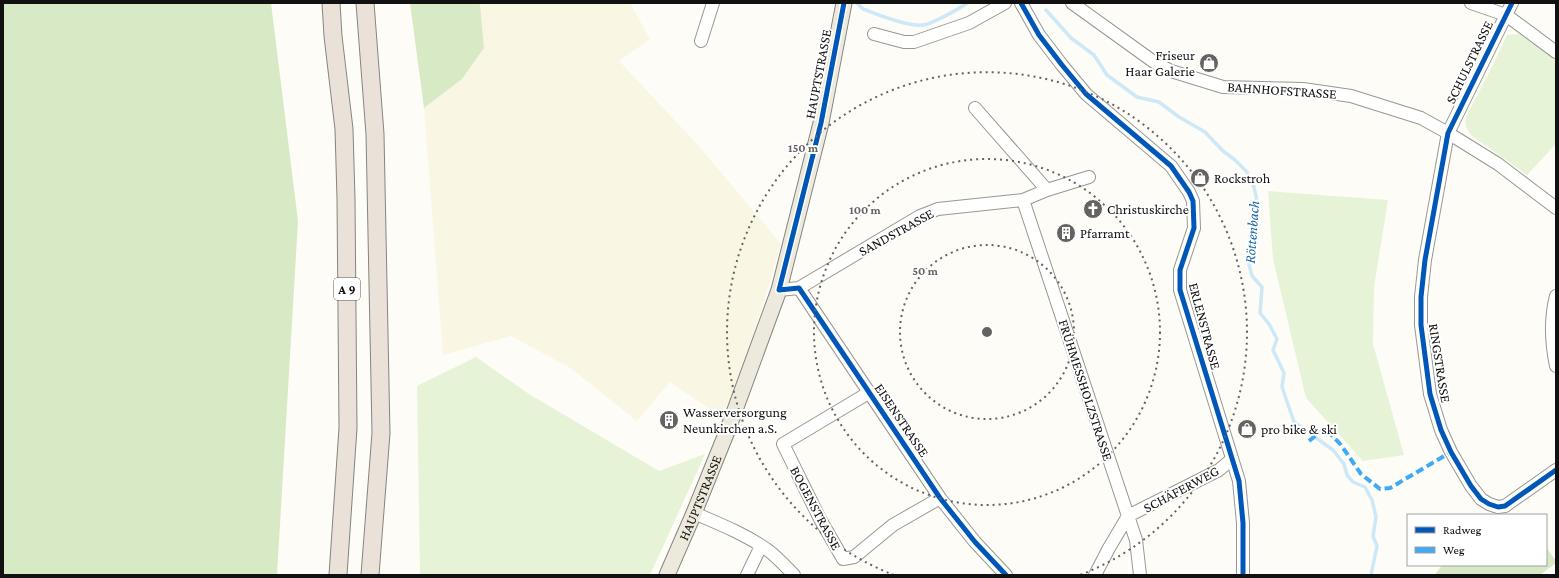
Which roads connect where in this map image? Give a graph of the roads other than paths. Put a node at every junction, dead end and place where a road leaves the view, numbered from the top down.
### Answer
1 (331, 3) edge
2 (365, 3) edge
3 (713, 3) edge
4 (844, 3) edge
5 (1005, 3) edge
6 (1022, 3) edge
7 (1072, 3) edge
8 (1471, 3) edge
9 (1512, 3) edge
10 (1506, 15) junction
11 (874, 34) dead end
12 (701, 41) dead end
13 (1556, 52) edge
14 (974, 108) dead end
15 (1448, 133) junction
16 (1089, 177) dead end
17 (1047, 190) junction
18 (1023, 200) junction
19 (1556, 208) edge
20 (799, 288) junction
21 (779, 290) junction
22 (1556, 296) edge
23 (1556, 366) edge
24 (870, 392) junction
25 (1232, 459) junction
26 (1556, 470) edge
27 (940, 498) junction
28 (694, 513) junction
29 (1128, 516) junction
30 (761, 546) junction
31 (338, 575) edge
32 (370, 575) edge
33 (667, 575) edge
34 (747, 575) edge
35 (794, 575) edge
36 (1006, 575) edge
37 (1095, 575) edge
38 (1140, 575) edge
39 (1243, 575) edge

1 - 31 highway, A 9
2 - 32 highway, A 9
3 - 12 street
4 - 21 main road, HAUPTSTRASSE
5 - 11 street
6 - 25 street, ERLENSTRASSE
7 - 15 street, BAHNHOFSTRASSE
8 - 10 street
9 - 10 street, SCHULSTRASSE
10 - 13 street
10 - 15 street, SCHULSTRASSE
14 - 17 street
15 - 19 street, BAHNHOFSTRASSE
15 - 26 street, RINGSTRASSE
16 - 17 street, SANDSTRASSE
17 - 18 street, SANDSTRASSE
18 - 20 street, SANDSTRASSE
18 - 29 street, FRÜHMESSHOLZSTRASSE
20 - 21 street
20 - 24 street, EISENSTRASSE
21 - 28 main road, HAUPTSTRASSE
22 - 23 street
24 - 27 street, EISENSTRASSE
24 - 27 street, BOGENSTRASSE
25 - 29 street, SCHÄFERWEG
25 - 39 street, ERLENSTRASSE
27 - 36 street, EISENSTRASSE
28 - 30 street
28 - 33 main road, HAUPTSTRASSE
29 - 37 street
29 - 38 street
30 - 34 street
30 - 35 street

